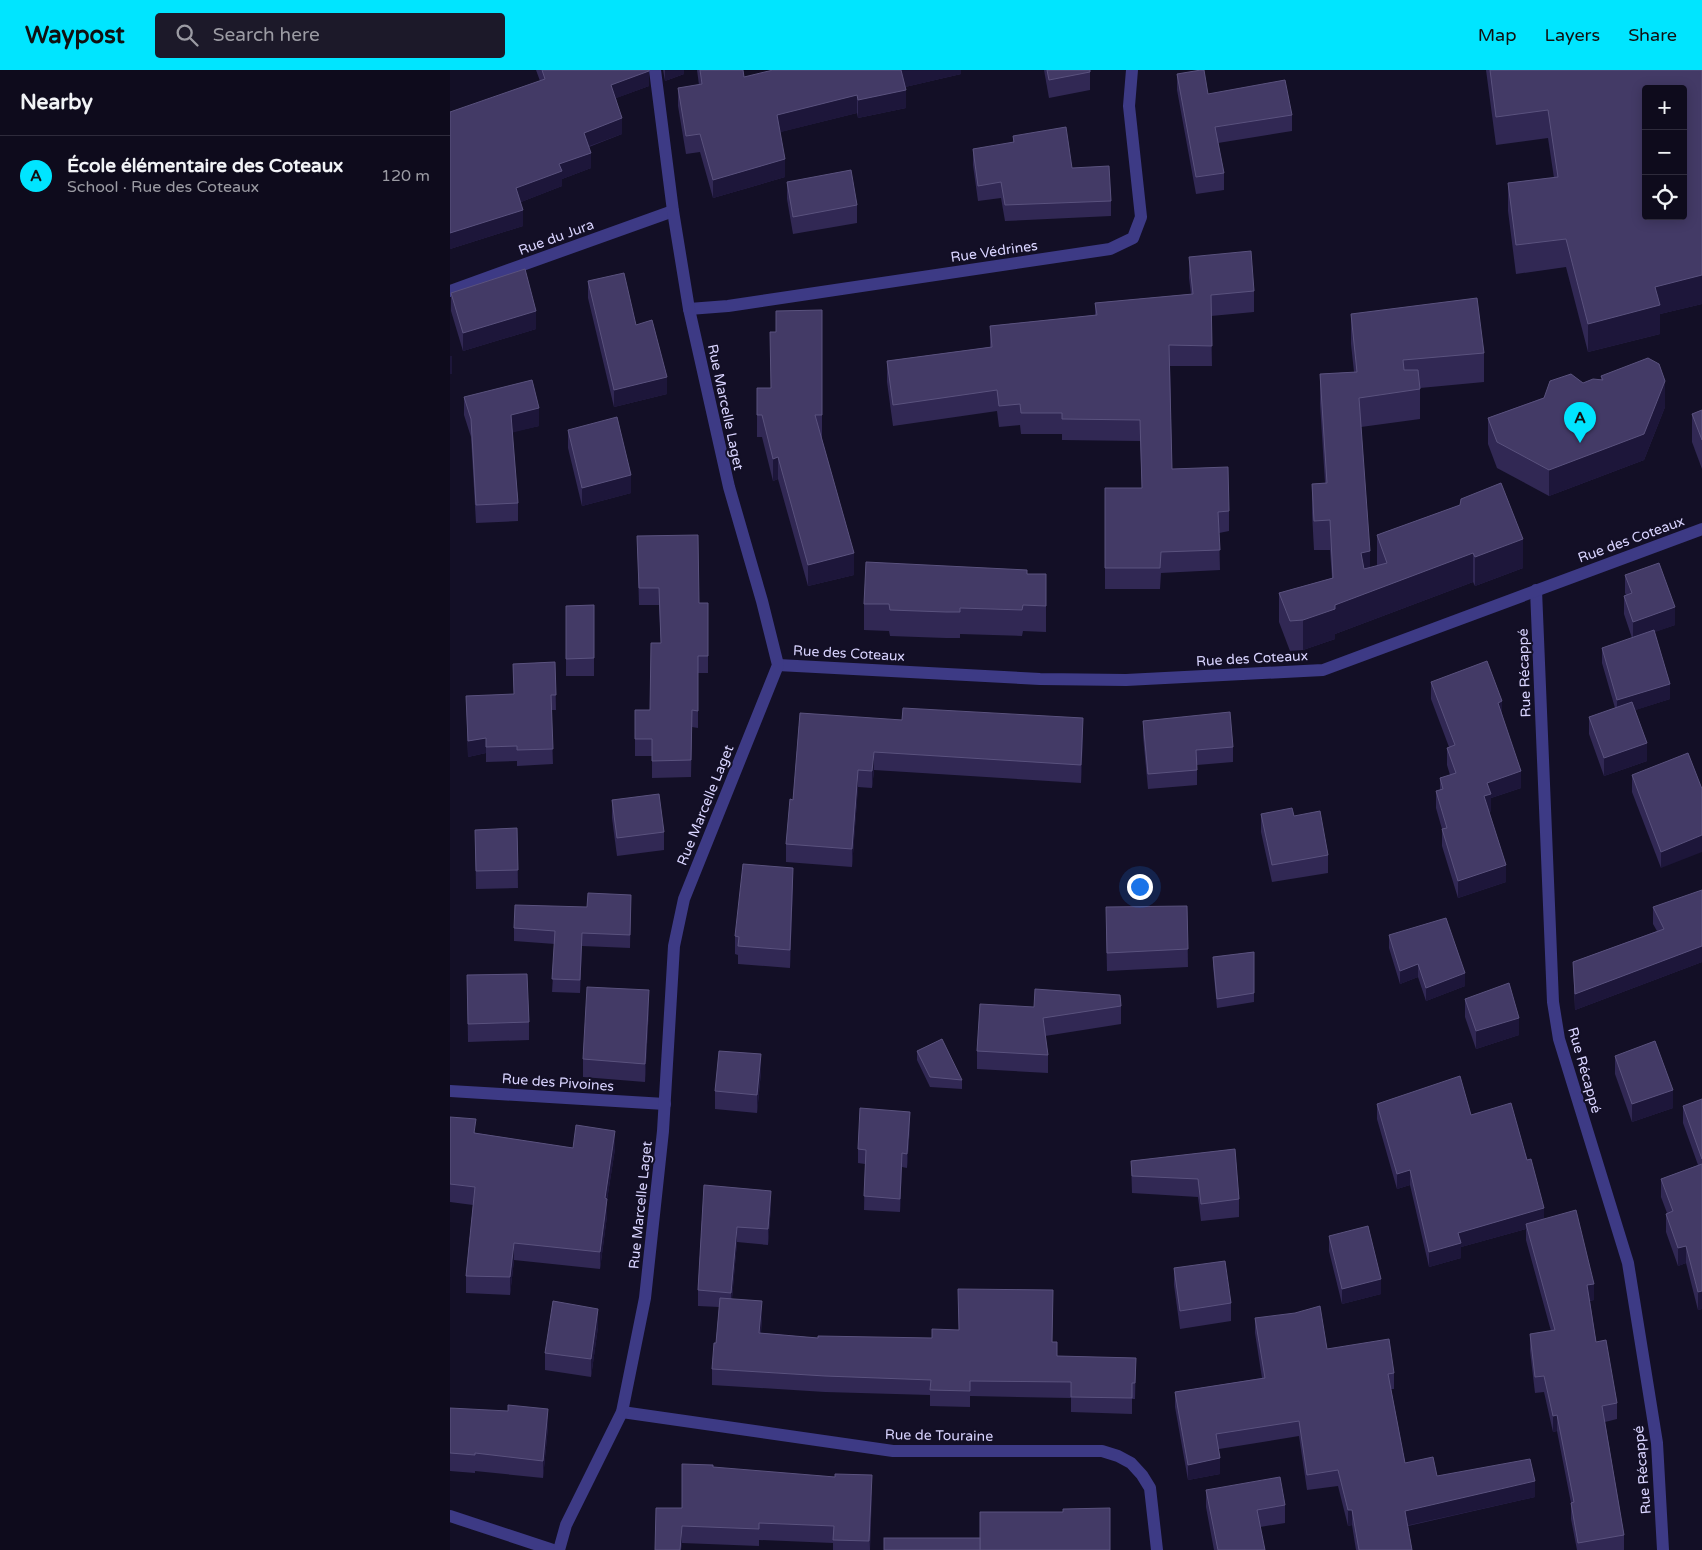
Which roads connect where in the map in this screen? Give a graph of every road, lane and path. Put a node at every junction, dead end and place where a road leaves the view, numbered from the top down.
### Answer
1 (655, 70) edge
2 (1132, 70) edge
3 (673, 211) junction
4 (450, 291) edge
5 (689, 309) junction
6 (1702, 529) edge
7 (1536, 590) junction
8 (778, 665) junction
9 (450, 1090) edge
10 (665, 1104) junction
11 (622, 1412) junction
12 (450, 1516) edge
13 (553, 1550) edge
14 (559, 1550) edge
15 (1157, 1550) edge
16 (1663, 1550) edge

1 - 3 street, Rue Marcelle Laget
2 - 5 street, Rue Védrines
3 - 4 street, Rue du Jura
3 - 5 street, Rue Marcelle Laget
5 - 8 street, Rue Marcelle Laget
6 - 7 street, Rue des Coteaux
7 - 8 street, Rue des Coteaux
7 - 16 street, Rue Récappé
8 - 10 street, Rue Marcelle Laget
9 - 10 street, Rue des Pivoines
10 - 11 street, Rue Marcelle Laget
11 - 14 street, Rue Marcelle Laget
11 - 15 street, Rue de Touraine
12 - 13 street

